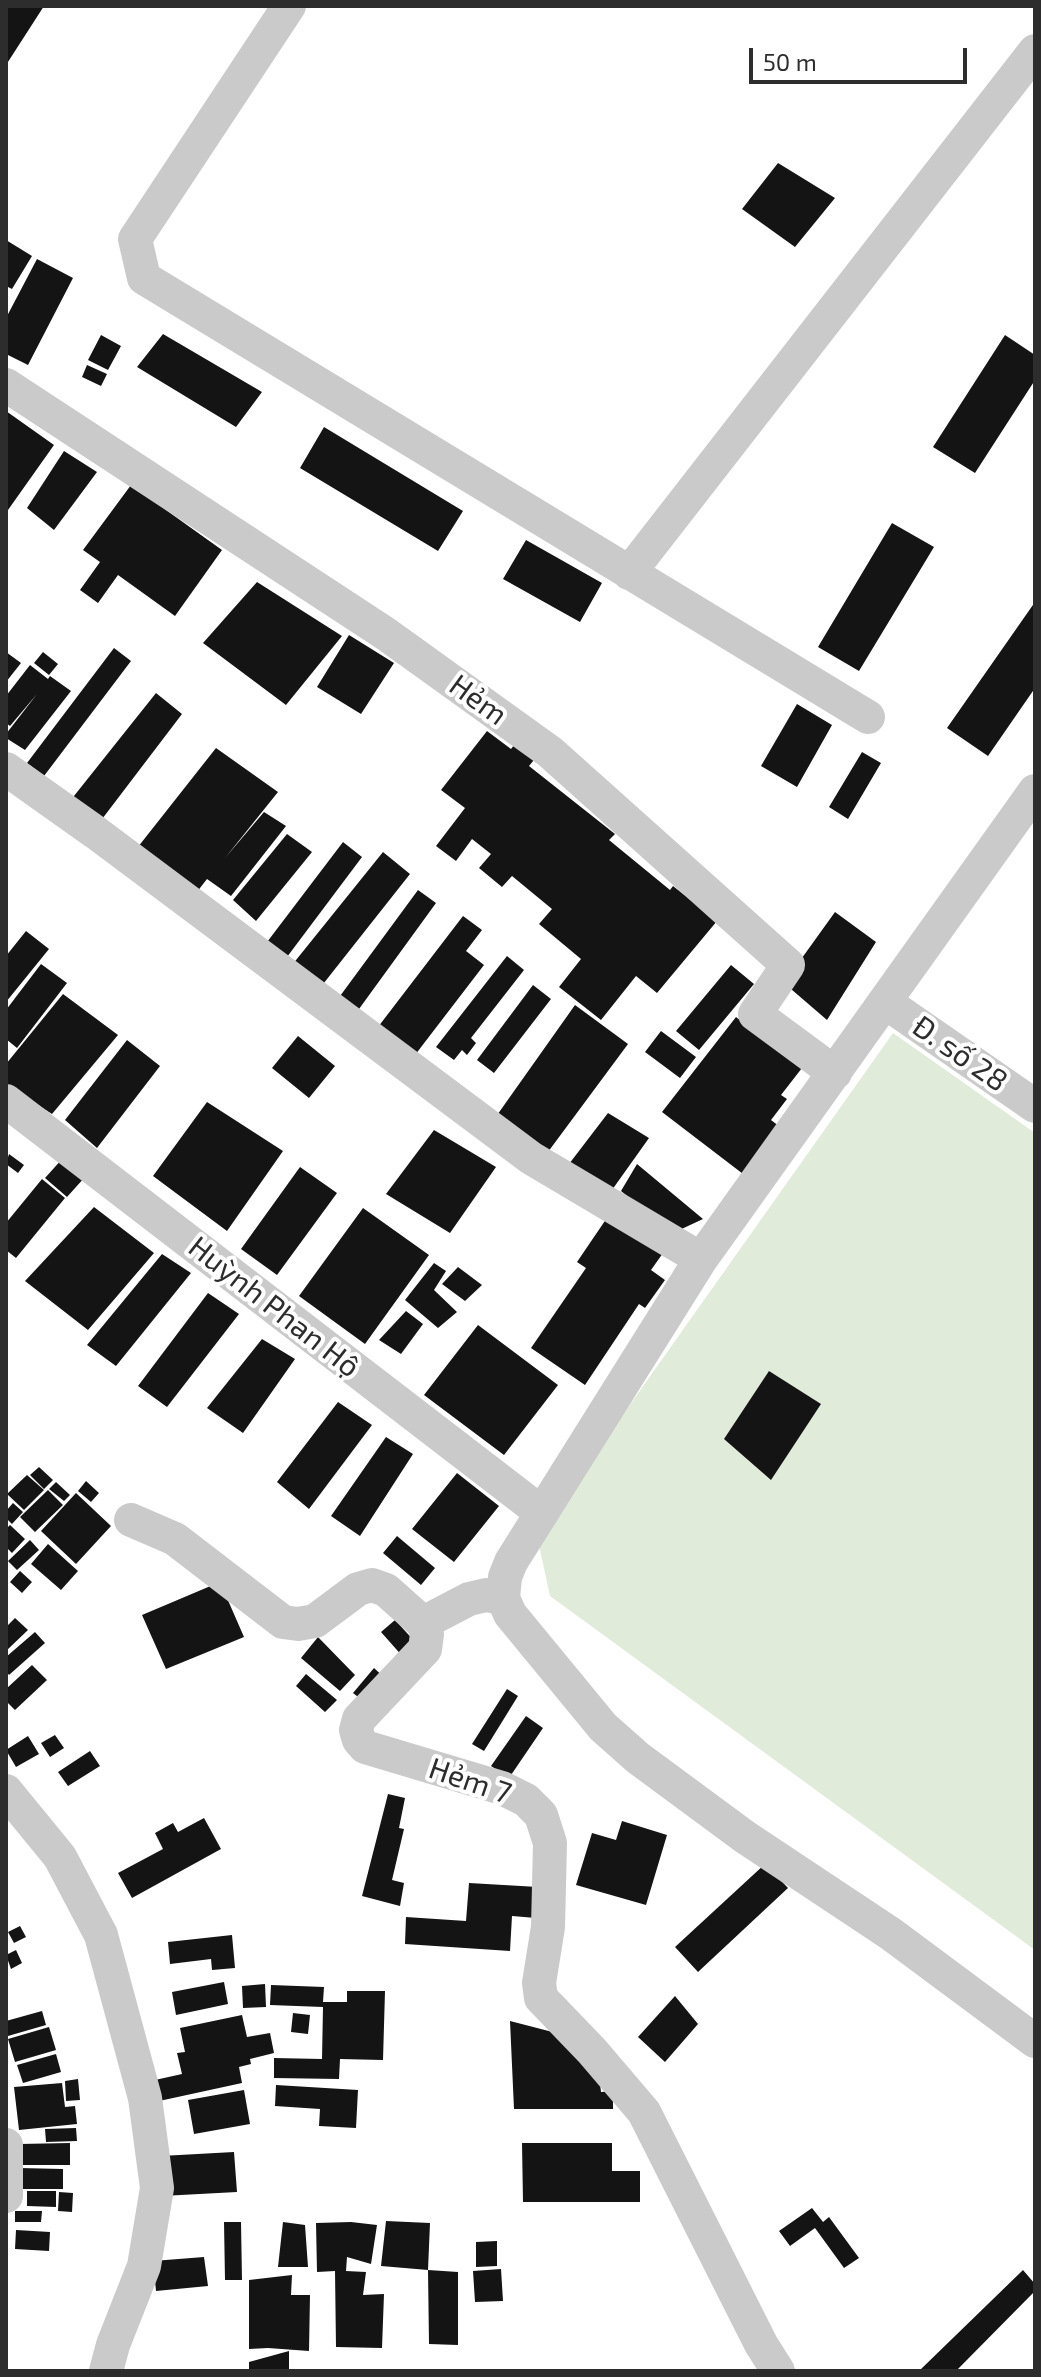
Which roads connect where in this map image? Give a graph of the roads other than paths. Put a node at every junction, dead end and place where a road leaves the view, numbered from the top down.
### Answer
1 (289, 6) edge
2 (1035, 51) edge
3 (6, 385) edge
4 (629, 573) junction
5 (868, 717) dead end
6 (6, 769) edge
7 (1035, 791) edge
8 (885, 1002) junction
9 (835, 1073) junction
10 (6, 1101) edge
11 (1035, 1106) edge
12 (701, 1259) junction
13 (542, 1513) junction
14 (131, 1520) dead end
15 (503, 1598) junction
16 (423, 1623) junction
17 (6, 1791) edge
18 (1035, 2041) edge
19 (6, 2145) edge
20 (6, 2196) edge
21 (106, 2371) edge
22 (778, 2371) edge

1 - 4 street
2 - 4 street
3 - 9 street, Hẻm
4 - 5 street
6 - 12 street
7 - 8 street
8 - 9 street
8 - 11 street, Đ. số 28
9 - 12 street
10 - 13 street, Huỳnh Phan Hộ
12 - 13 street
13 - 15 street
14 - 16 street
15 - 16 street
15 - 18 street
16 - 22 street, Hẻm 7
17 - 21 street
19 - 20 street

